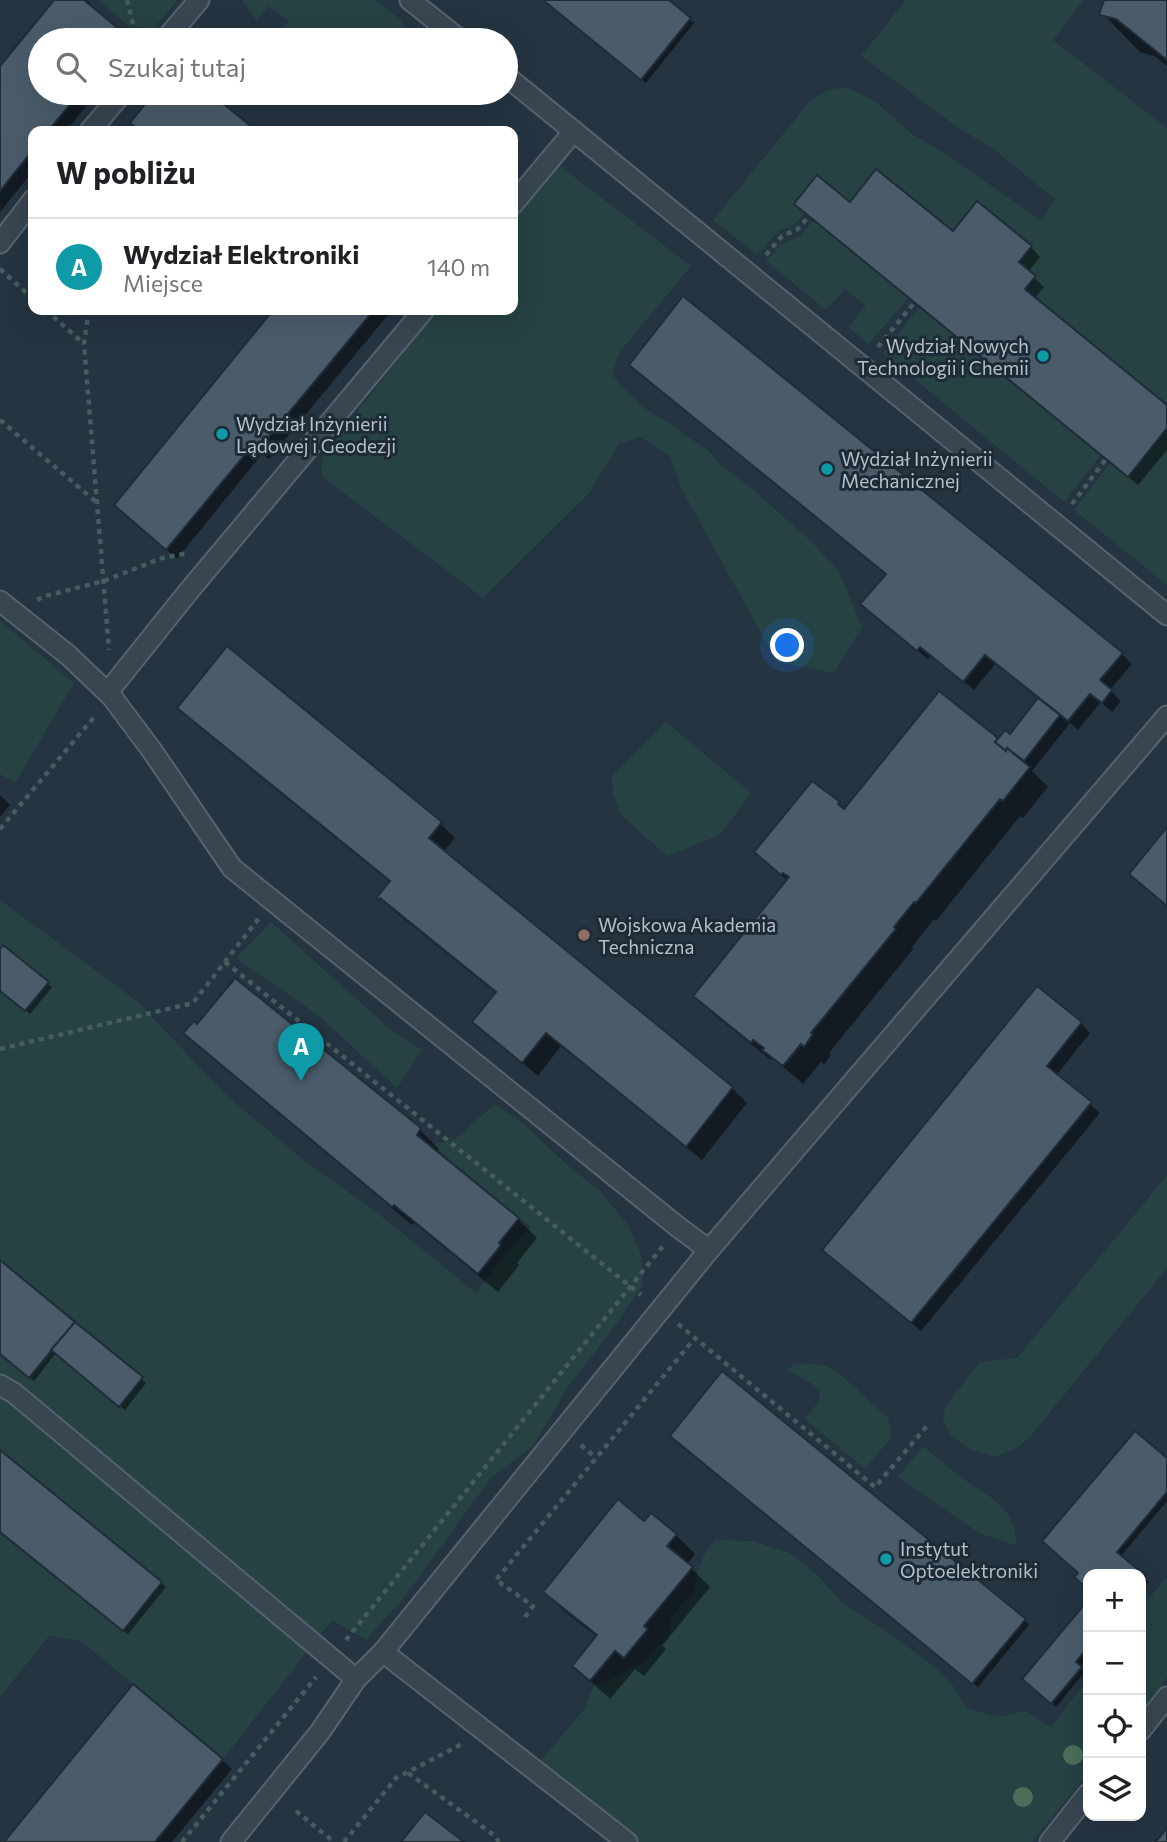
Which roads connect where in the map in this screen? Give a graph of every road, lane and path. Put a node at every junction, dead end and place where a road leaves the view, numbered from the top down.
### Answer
1 (127, 0) edge
2 (198, 0) edge
3 (410, 0) edge
4 (134, 28) edge
5 (175, 28) edge
6 (445, 28) edge
7 (518, 86) edge
8 (112, 105) edge
9 (94, 126) edge
10 (573, 131) junction
11 (518, 198) edge
12 (28, 207) edge
13 (809, 216) dead end
14 (0, 243) edge
15 (0, 269) edge
16 (749, 275) junction
17 (28, 294) edge
18 (914, 303) dead end
19 (52, 315) edge
20 (88, 315) edge
21 (420, 315) edge
22 (84, 344) junction
23 (873, 353) dead end
24 (0, 420) edge
25 (1106, 459) dead end
26 (96, 501) junction
27 (1067, 510) dead end
28 (220, 554) junction
29 (104, 582) junction
30 (0, 601) edge
31 (17, 613) junction
32 (1167, 615) edge
33 (90, 676) junction
34 (110, 694) junction
35 (1167, 716) edge
36 (0, 829) edge
37 (272, 901) junction
38 (225, 962) junction
39 (0, 1049) edge
40 (678, 1227) junction
41 (709, 1250) junction
42 (630, 1287) junction
43 (661, 1310) junction
44 (694, 1339) junction
45 (0, 1385) edge
46 (927, 1426) dead end
47 (525, 1617) dead end
48 (383, 1652) junction
49 (331, 1658) junction
50 (356, 1679) junction
51 (1167, 1697) edge
52 (1146, 1724) edge
53 (485, 1732) junction
54 (408, 1773) junction
55 (1083, 1800) edge
56 (296, 1811) dead end
57 (182, 1842) edge
58 (232, 1842) edge
59 (334, 1842) edge
60 (344, 1842) edge
61 (499, 1842) edge
62 (627, 1842) edge
63 (1050, 1842) edge

1 - 4 path
2 - 5 lane
3 - 6 lane
7 - 10 lane
8 - 9 lane
10 - 11 lane
10 - 16 lane
12 - 14 lane
13 - 16 path
15 - 17 path
16 - 32 lane
18 - 23 path
19 - 22 path
20 - 22 path
21 - 28 lane
22 - 26 path
24 - 26 path
25 - 27 path
26 - 29 path
28 - 29 path
28 - 34 lane
29 - 31 path
29 - 33 path
30 - 31 lane
31 - 33 lane
33 - 34 lane
34 - 36 path
34 - 37 lane
35 - 41 lane
37 - 38 path
37 - 40 lane
38 - 39 path
38 - 42 path
40 - 41 lane
40 - 42 path
41 - 43 lane
42 - 43 path
42 - 49 path
43 - 44 path
43 - 48 lane
44 - 46 path
44 - 47 path
45 - 49 lane
48 - 50 lane
48 - 53 lane
49 - 50 lane
49 - 57 path
50 - 58 lane
51 - 52 lane
53 - 54 path
53 - 62 lane
54 - 60 path
54 - 61 path
55 - 63 lane
56 - 59 path

